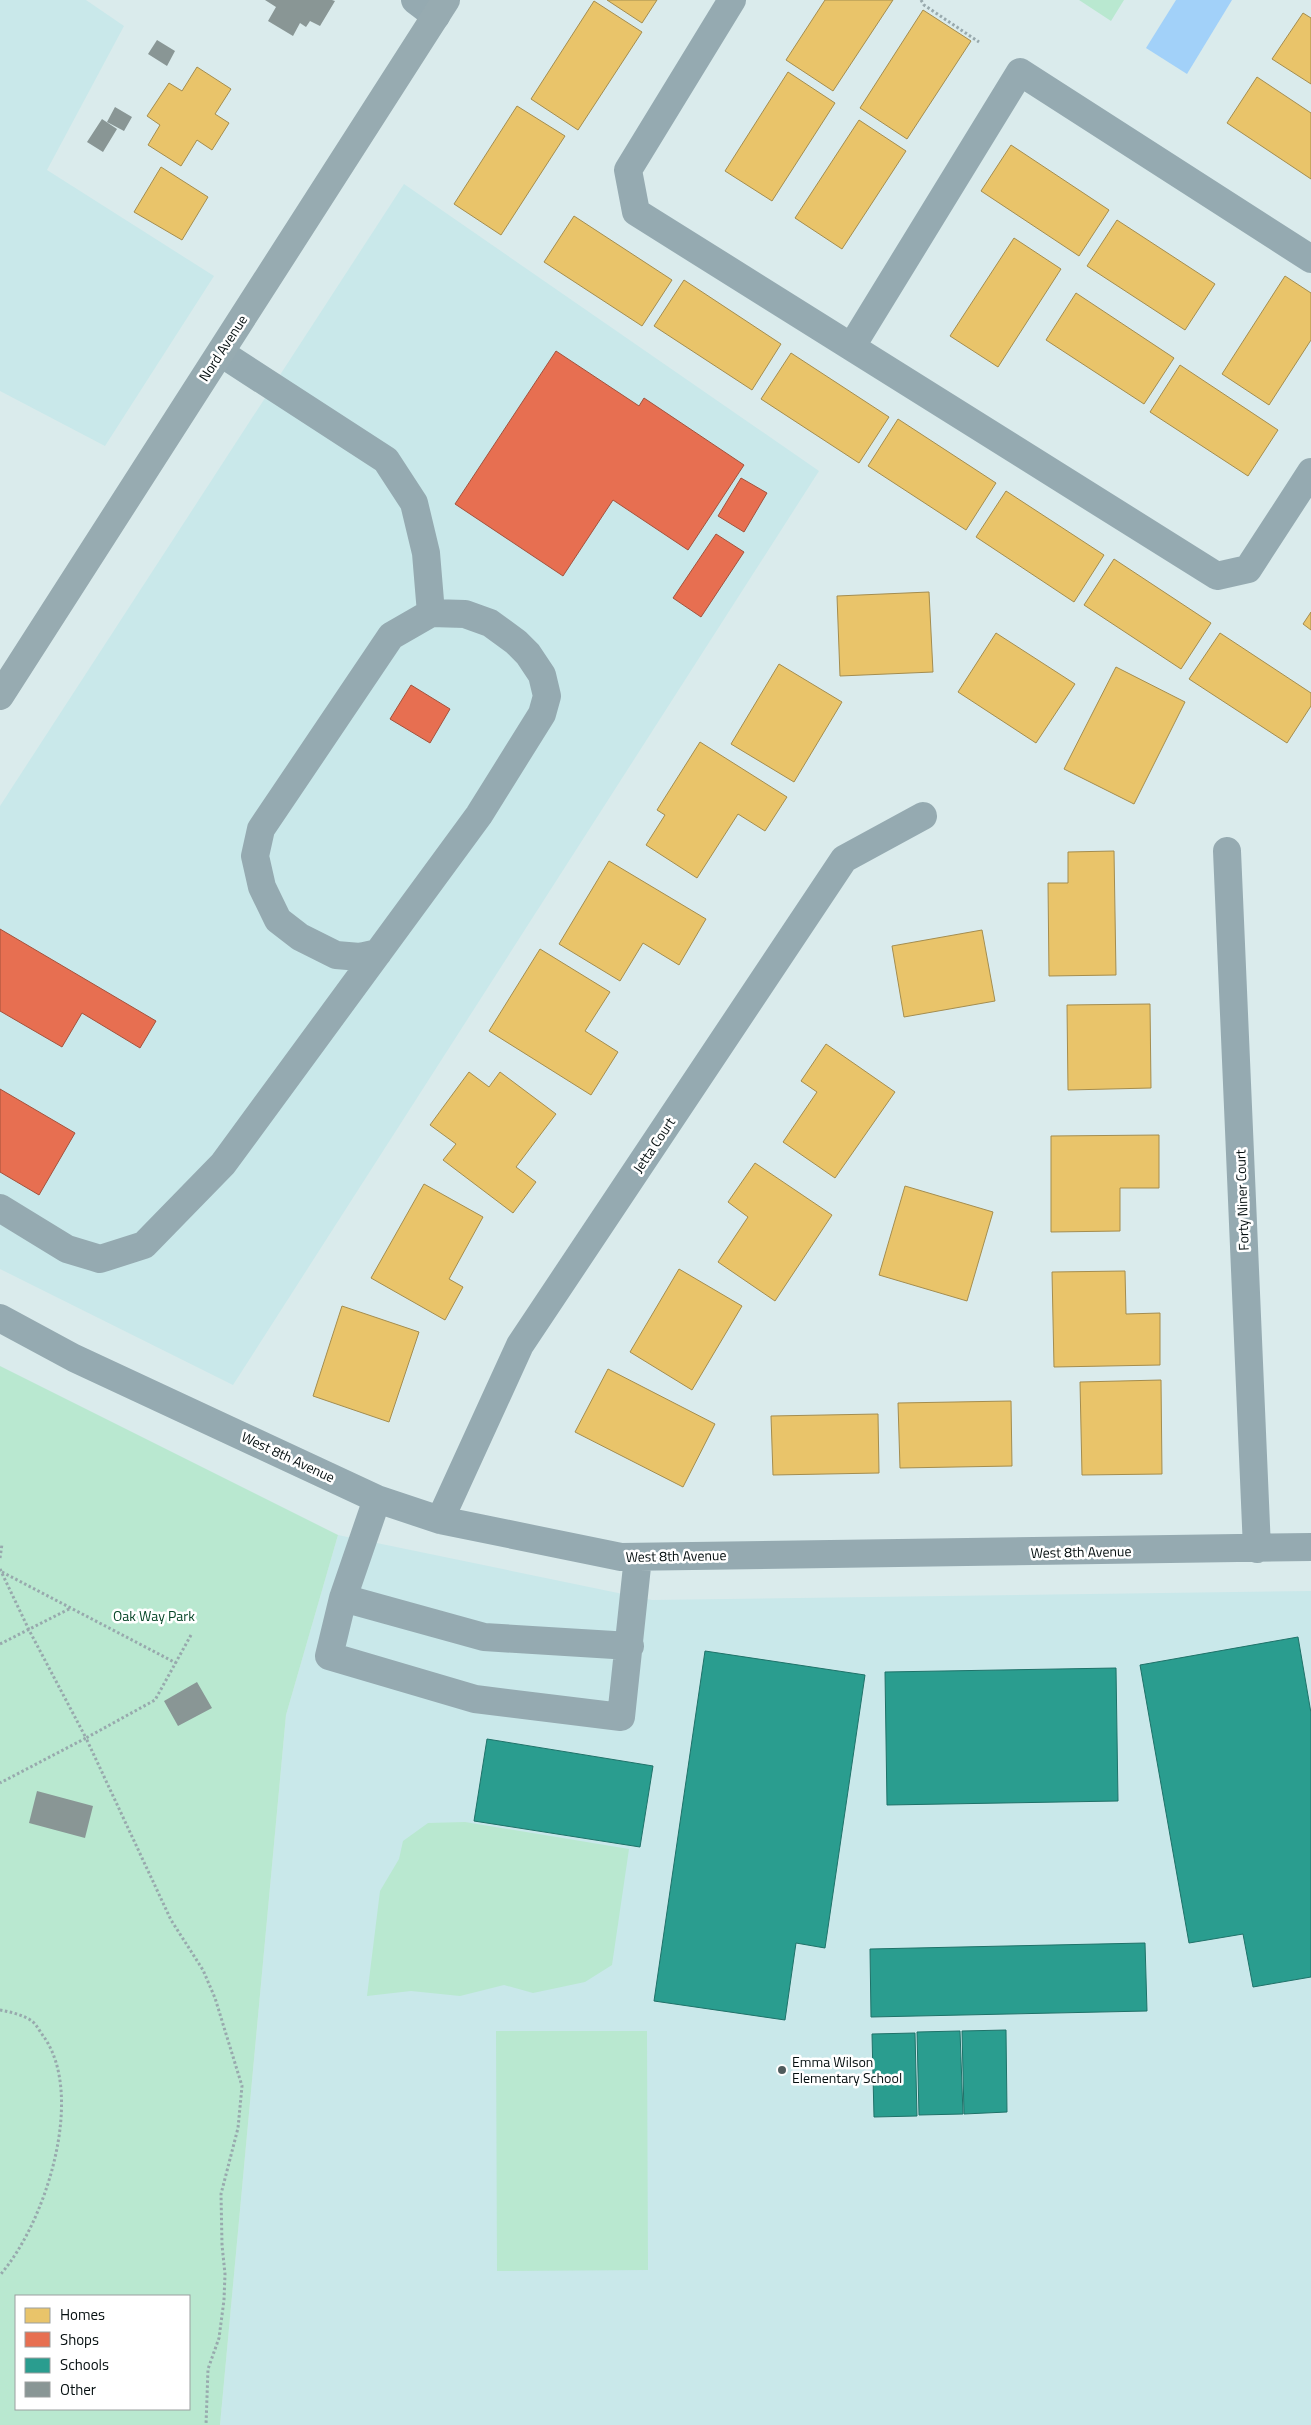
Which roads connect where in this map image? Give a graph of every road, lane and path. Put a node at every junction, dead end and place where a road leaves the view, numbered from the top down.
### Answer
1 (415, 0) edge
2 (732, 0) edge
3 (920, 0) edge
4 (441, 8) edge
5 (979, 42) dead end
6 (1311, 259) edge
7 (852, 346) junction
8 (221, 352) junction
9 (1311, 472) edge
10 (431, 613) junction
11 (1, 693) edge
12 (923, 816) dead end
13 (1227, 851) dead end
14 (378, 953) junction
15 (0, 1208) edge
16 (0, 1318) edge
17 (377, 1498) junction
18 (440, 1520) junction
19 (2, 1544) dead end
20 (1311, 1547) edge
21 (1257, 1549) junction
22 (638, 1557) junction
23 (0, 1558) edge
24 (1, 1570) edge
25 (343, 1598) junction
26 (71, 1608) junction
27 (29, 1630) junction
28 (191, 1635) dead end
29 (0, 1644) edge
30 (630, 1646) junction
31 (176, 1663) junction
32 (86, 1738) junction
33 (0, 1783) edge
34 (0, 2010) edge
35 (0, 2275) edge
36 (206, 2425) edge

1 - 4 street
2 - 7 street
3 - 5 path
4 - 8 main road, Nord Avenue
6 - 7 street
7 - 9 street
8 - 10 street
8 - 11 main road, Nord Avenue
10 - 14 street
10 - 14 street
12 - 18 street, Jetta Court
13 - 21 street, Forty Niner Court
14 - 15 street
16 - 17 street, West 8th Avenue
17 - 18 street, West 8th Avenue
17 - 25 street
18 - 22 street, West 8th Avenue
19 - 23 path
20 - 21 street, West 8th Avenue
21 - 22 street, West 8th Avenue
22 - 30 street
24 - 26 path
24 - 27 path
25 - 30 street
25 - 30 street
26 - 27 path
26 - 31 path
27 - 29 path
27 - 32 path
28 - 31 path
31 - 32 path
32 - 33 path
32 - 36 path
34 - 35 path

